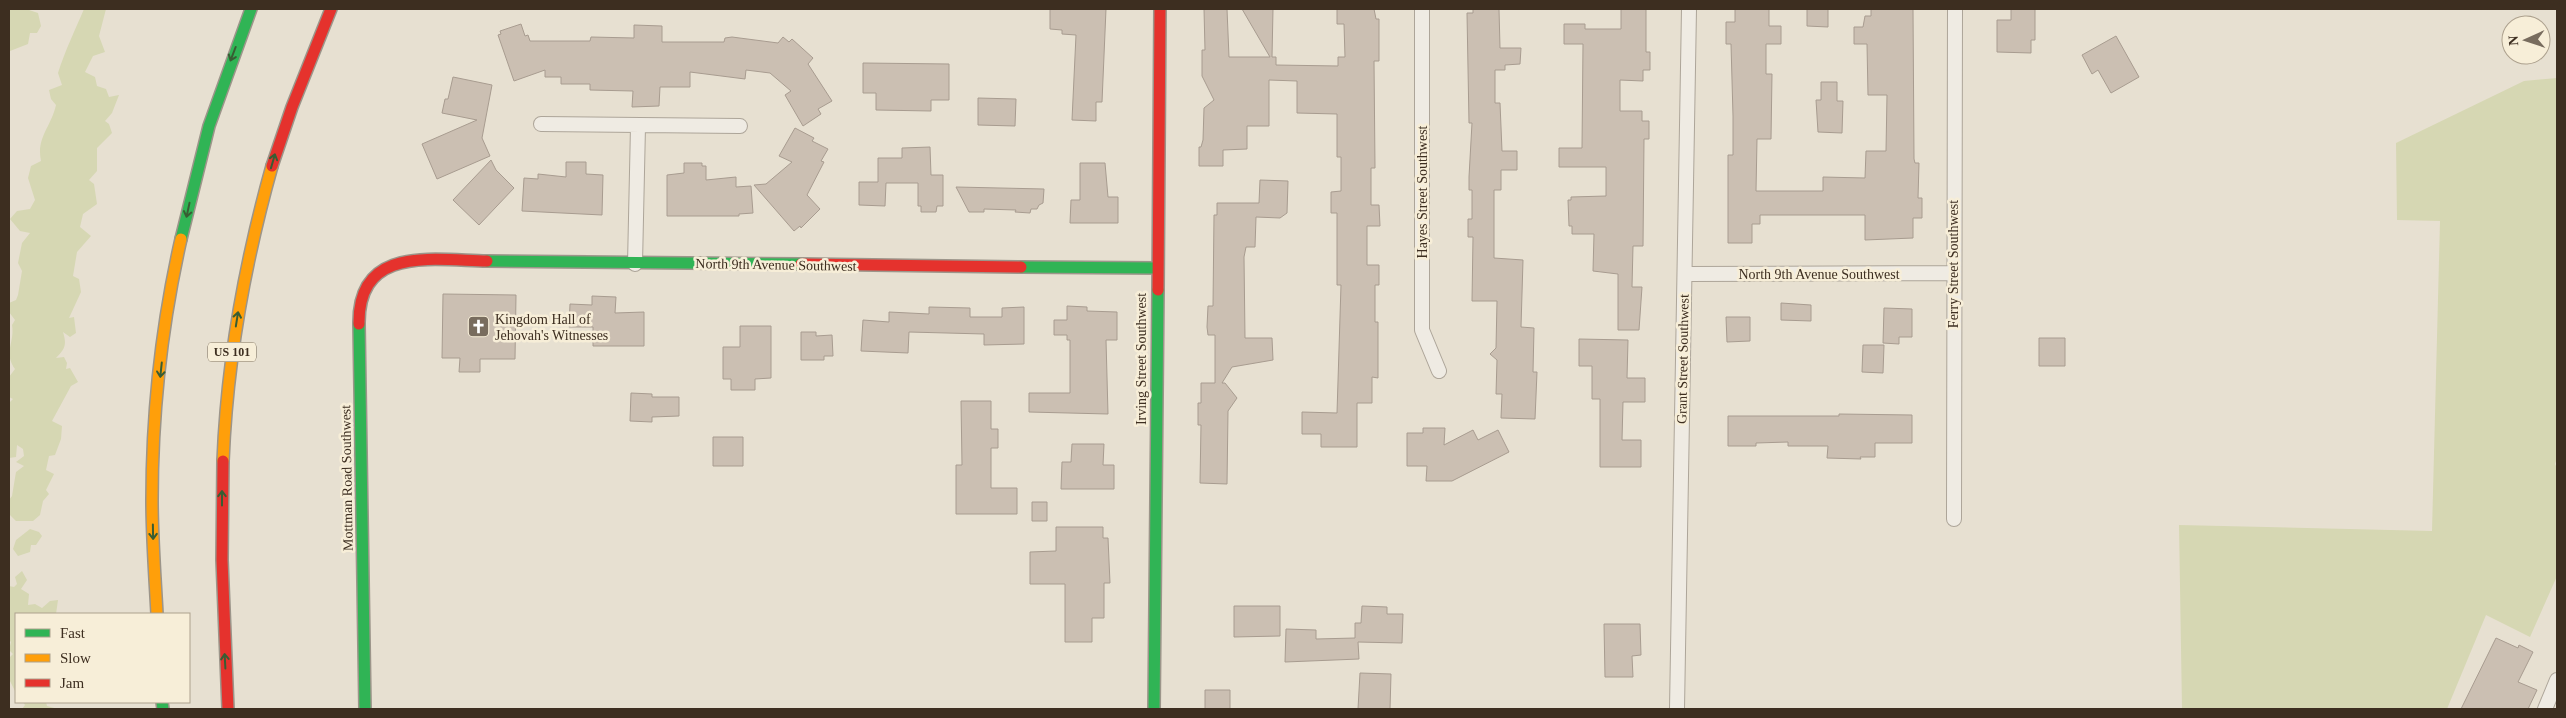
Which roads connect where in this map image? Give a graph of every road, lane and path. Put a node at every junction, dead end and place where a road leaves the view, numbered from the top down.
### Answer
1 (251, 9) edge
2 (331, 9) edge
3 (1160, 9) edge
4 (1422, 9) edge
5 (1689, 9) edge
6 (1955, 9) edge
7 (541, 124) dead end
8 (638, 126) junction
9 (740, 126) dead end
10 (395, 262) joint
11 (636, 264) junction
12 (1157, 268) junction
13 (1953, 273) junction
14 (1685, 274) junction
15 (1439, 371) dead end
16 (1954, 520) dead end
17 (157, 613) edge
18 (2557, 680) edge
19 (228, 709) edge
20 (365, 709) edge
21 (1154, 709) edge
22 (1676, 709) edge
23 (2545, 709) edge

1 -> 17 main road
19 -> 2 main road, US 101
3 - 12 main road, Irving Street Southwest
4 - 15 street, Hayes Street Southwest
5 - 14 street, Grant Street Southwest
6 - 13 street, Ferry Street Southwest
7 - 8 street
8 - 9 street
8 - 11 street
10 - 11 main road, North 9th Avenue Southwest
10 - 20 main road, Mottman Road Southwest
11 - 12 main road, North 9th Avenue Southwest
12 - 21 main road, Irving Street Southwest
13 - 14 street, North 9th Avenue Southwest
13 - 16 street, Ferry Street Southwest
14 - 22 street, Grant Street Southwest
18 - 23 street

